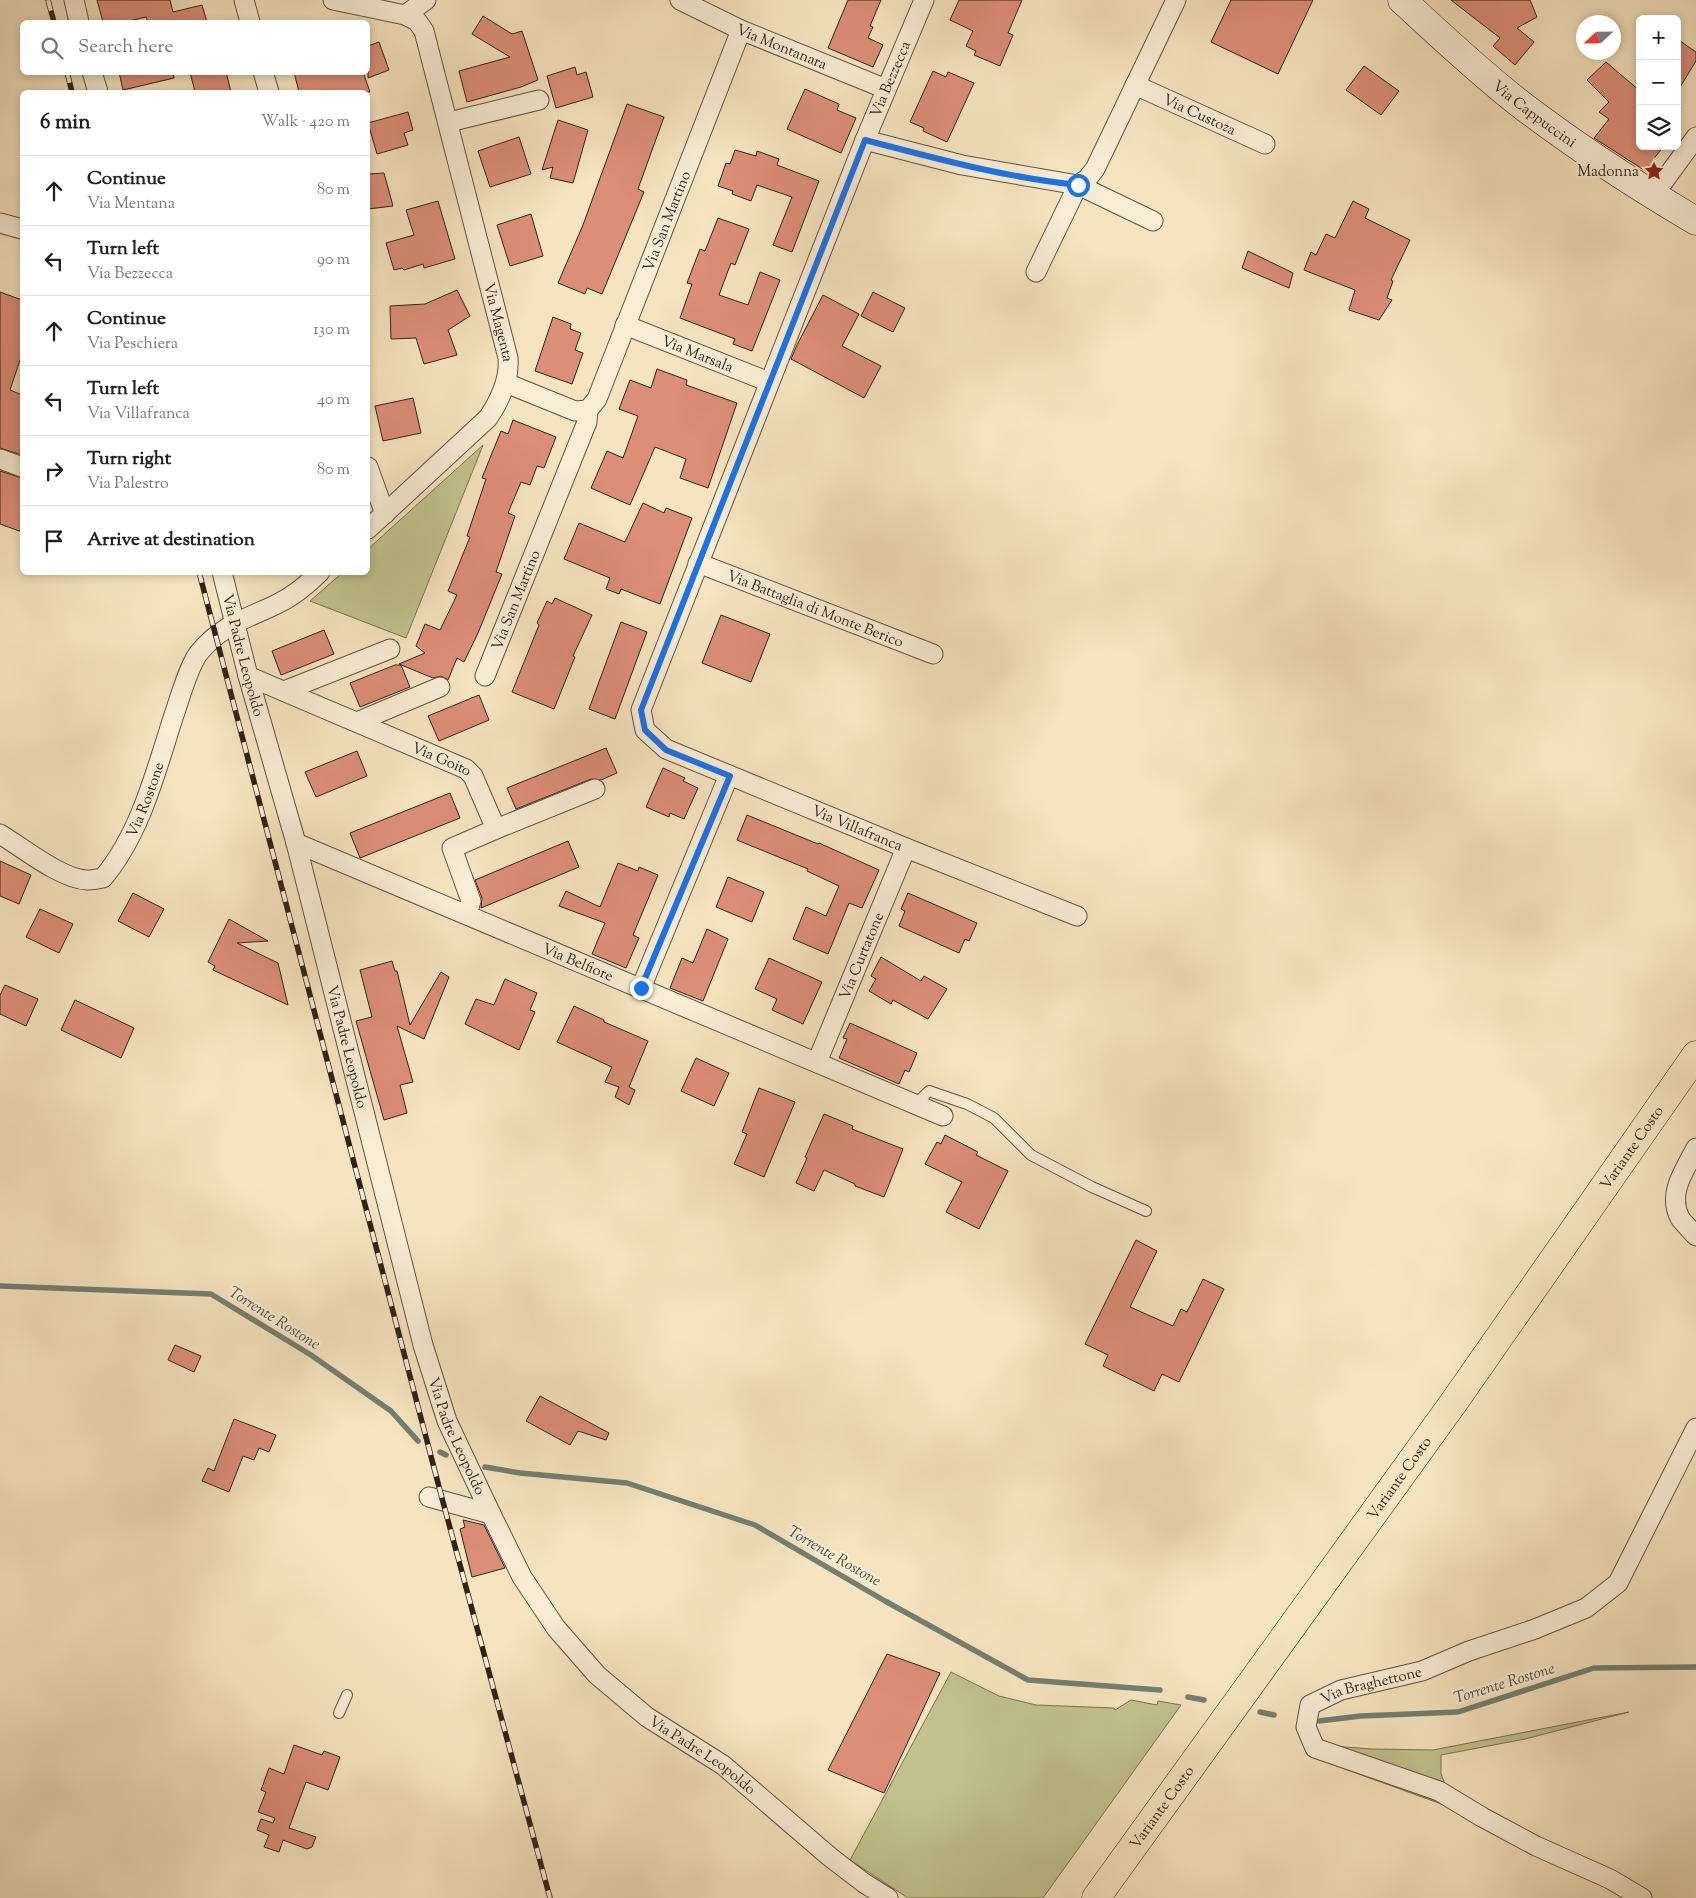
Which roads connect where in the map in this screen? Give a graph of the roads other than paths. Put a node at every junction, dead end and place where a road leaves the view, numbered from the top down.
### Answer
1 (74, 0) edge
2 (244, 0) edge
3 (333, 0) edge
4 (426, 0) edge
5 (680, 0) edge
6 (924, 0) edge
7 (1176, 0) edge
8 (1410, 3) edge
9 (405, 15) junction
10 (79, 20) edge
11 (249, 20) edge
12 (741, 30) junction
13 (93, 75) edge
14 (264, 75) edge
15 (1135, 84) junction
16 (886, 89) junction
17 (97, 90) edge
18 (268, 90) edge
19 (539, 100) dead end
20 (448, 122) junction
21 (1696, 137) edge
22 (865, 140) junction
23 (1265, 144) dead end
24 (1078, 185) junction
25 (1653, 196) junction
26 (1153, 221) dead end
27 (1696, 221) edge
28 (0, 223) edge
29 (20, 228) edge
30 (1036, 272) dead end
31 (626, 324) junction
32 (770, 382) junction
33 (506, 383) junction
34 (588, 410) junction
35 (0, 459) edge
36 (20, 466) edge
37 (370, 473) edge
38 (385, 514) junction
39 (370, 527) edge
40 (698, 562) junction
41 (223, 575) edge
42 (317, 575) edge
43 (235, 623) junction
44 (390, 649) dead end
45 (933, 654) dead end
46 (248, 676) junction
47 (485, 676) dead end
48 (440, 687) dead end
49 (284, 691) junction
50 (358, 722) junction
51 (645, 730) joint
52 (730, 776) junction
53 (595, 788) dead end
54 (496, 829) junction
55 (0, 834) edge
56 (296, 843) junction
57 (906, 848) junction
58 (467, 914) junction
59 (1076, 916) dead end
60 (641, 988) junction
61 (1696, 1055) edge
62 (817, 1062) junction
63 (916, 1104) junction
64 (943, 1116) dead end
65 (1696, 1148) edge
66 (1146, 1211) dead end
67 (1696, 1236) edge
68 (1696, 1428) edge
69 (429, 1497) dead end
70 (491, 1514) junction
71 (346, 1695) dead end
72 (339, 1713) dead end
73 (888, 1898) edge
74 (1096, 1898) edge
75 (1642, 1898) edge

1 - 10 street
2 - 11 street
3 - 9 street
4 - 9 street
5 - 12 street, Via Montanara
6 - 16 street, Via Bezzecca
7 - 15 street
8 - 25 main road, Via Cappuccini
9 - 20 street, Via Magenta
12 - 16 street, Via Montanara
12 - 31 street, Via San Martino
13 - 17 street
14 - 18 street
15 - 23 street, Via Custoza
15 - 24 street
16 - 22 street, Via Bezzecca
19 - 20 street
20 - 33 street, Via Magenta
21 - 25 street
22 - 24 street
22 - 32 street, Via Bezzecca
24 - 26 street
24 - 30 street
25 - 27 main road, Via Cappuccini
28 - 29 street
31 - 32 street, Via Marsala
31 - 34 street, Via San Martino
32 - 40 street, Via Bezzecca
33 - 34 street
33 - 38 street, Via Magenta
34 - 47 street, Via San Martino
35 - 36 street
37 - 38 street
38 - 39 street, Via Magenta
40 - 45 street, Via Battaglia di Monte Berico
40 - 51 street, Via Bezzecca
41 - 43 street, Via Padre Leopoldo
42 - 43 street
43 - 46 street, Via Padre Leopoldo
43 - 55 street, Via Rostone
44 - 49 street
46 - 49 street, Via Goito
46 - 56 street, Via Padre Leopoldo
48 - 50 street
49 - 50 street, Via Goito
50 - 54 street, Via Goito
51 - 52 street, Via Villafranca
52 - 57 street, Via Villafranca
52 - 60 street
53 - 54 street
54 - 58 street
56 - 58 street, Via Belfiore
56 - 70 street, Via Padre Leopoldo
57 - 59 street, Via Villafranca
57 - 62 street, Via Curtatone
58 - 60 street, Via Belfiore
60 - 62 street, Via Belfiore
61 - 74 highway, Variante Costo
62 - 63 street, Via Belfiore
63 - 64 street, Via Belfiore
63 - 66 lane
65 - 67 street
68 - 75 street, Via Braghettone
69 - 70 street, Via Padre Leopoldo
70 - 73 street, Via Padre Leopoldo
71 - 72 lane

